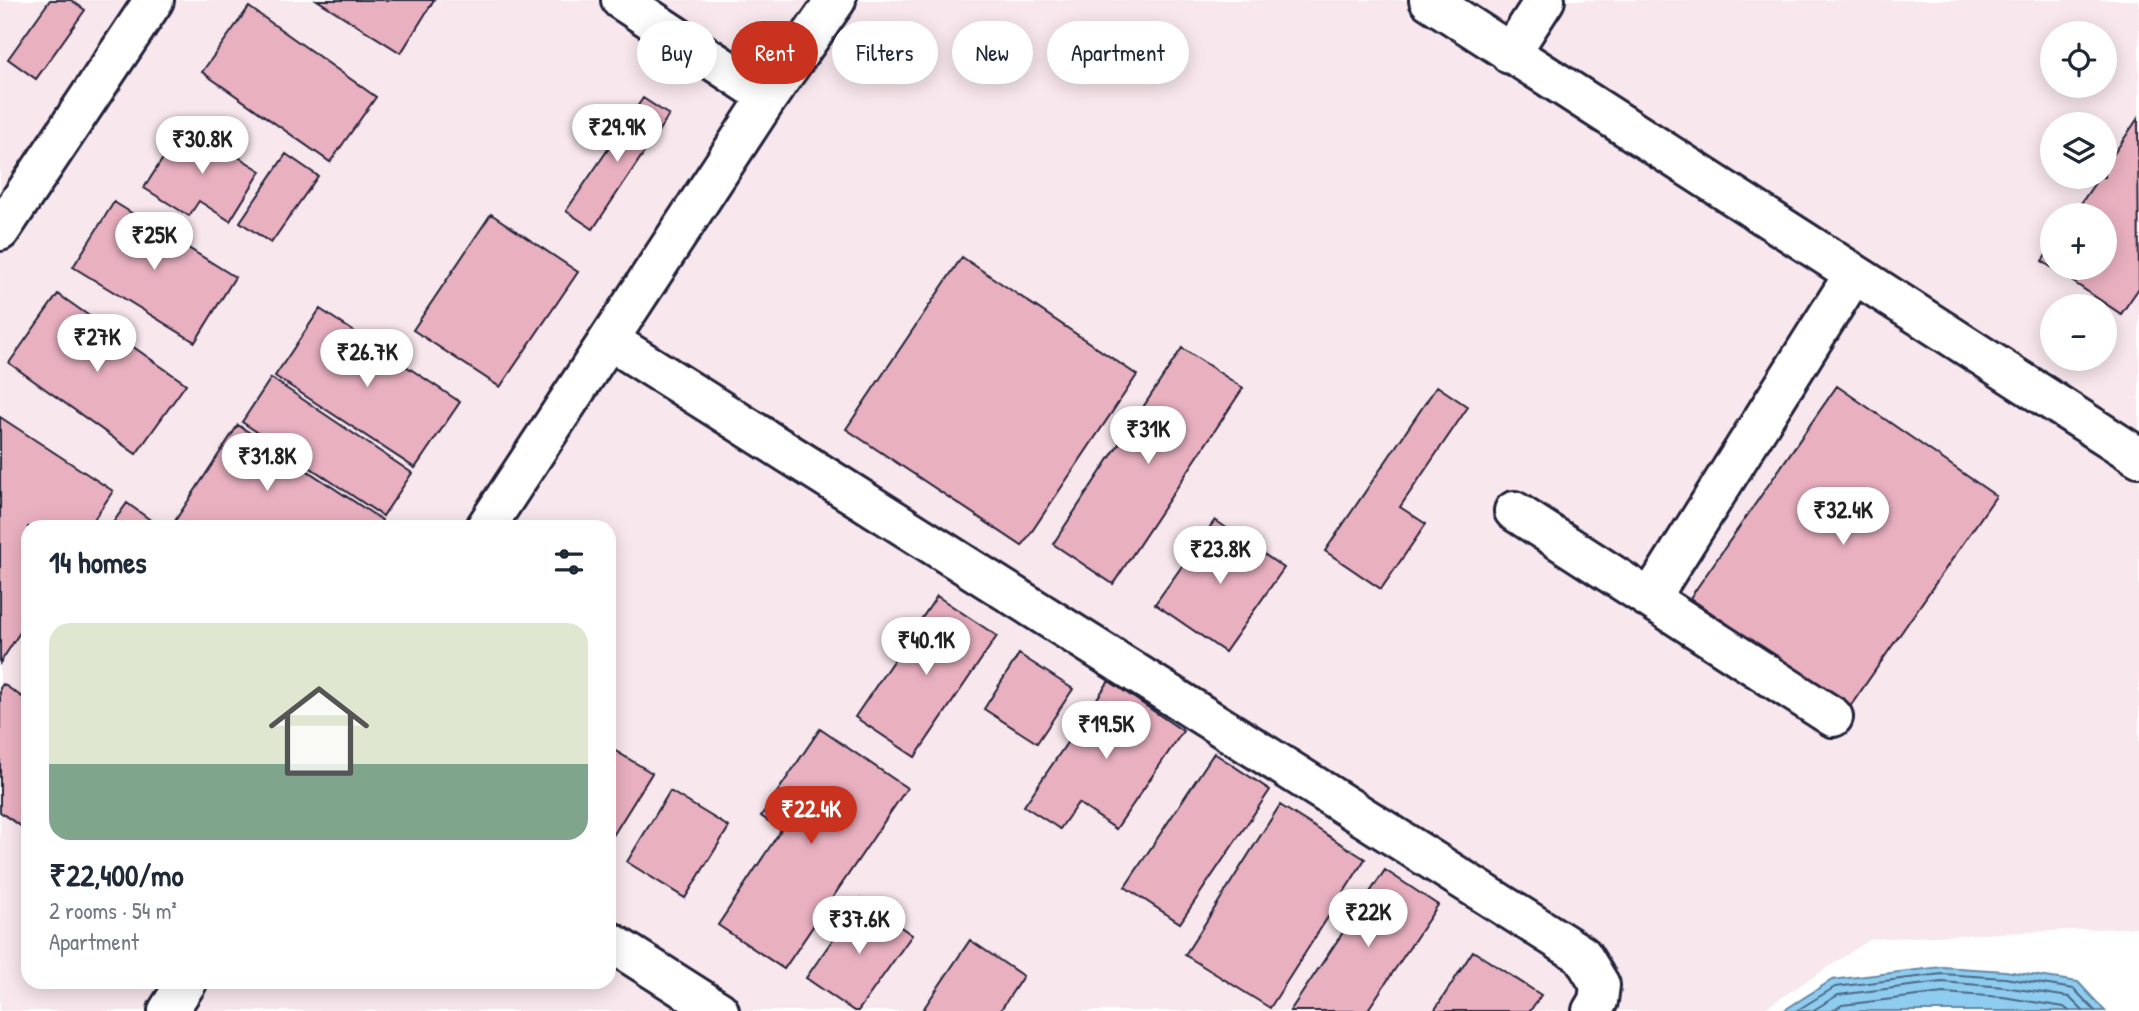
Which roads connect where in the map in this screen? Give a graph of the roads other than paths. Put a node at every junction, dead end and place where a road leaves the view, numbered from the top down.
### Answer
1 (154, 0) edge
2 (621, 0) edge
3 (836, 0) edge
4 (1429, 0) edge
5 (1545, 0) edge
6 (1510, 54) junction
7 (768, 97) junction
8 (0, 231) edge
9 (1854, 274) junction
10 (609, 340) junction
11 (2139, 457) edge
12 (1514, 511) dead end
13 (491, 520) edge
14 (1650, 599) junction
15 (1833, 718) dead end
16 (616, 945) edge
17 (182, 989) edge
18 (168, 1011) edge
19 (719, 1011) edge
20 (1592, 1011) edge

1 - 8 street
2 - 7 street
3 - 7 street
4 - 6 street
5 - 6 street
6 - 9 street
7 - 10 street
9 - 11 street
9 - 14 street
10 - 13 street
10 - 20 street
12 - 14 street
14 - 15 street
16 - 19 street
17 - 18 street

